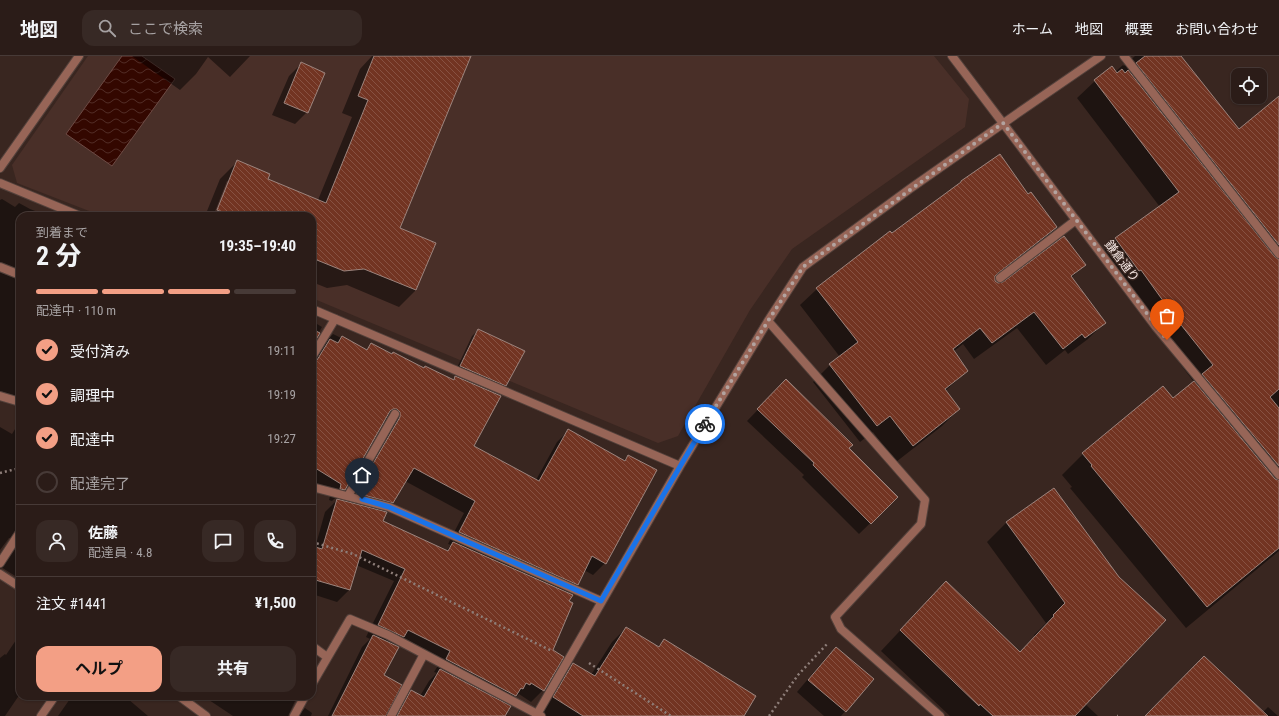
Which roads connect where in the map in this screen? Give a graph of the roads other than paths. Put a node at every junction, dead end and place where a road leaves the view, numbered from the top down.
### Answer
1 (79, 56) edge
2 (952, 56) edge
3 (1101, 56) edge
4 (1124, 56) edge
5 (1003, 123) junction
6 (0, 168) edge
7 (0, 183) edge
8 (70, 212) edge
9 (1076, 220) junction
10 (1279, 254) edge
11 (0, 267) edge
12 (16, 273) edge
13 (1000, 278) dead end
14 (316, 311) edge
15 (335, 319) junction
16 (768, 321) junction
17 (316, 350) edge
18 (0, 396) edge
19 (16, 401) edge
20 (395, 414) dead end
21 (680, 466) junction
22 (1279, 475) edge
23 (316, 488) edge
24 (348, 496) junction
25 (16, 538) edge
26 (0, 563) edge
27 (0, 574) edge
28 (16, 584) edge
29 (601, 601) junction
30 (316, 649) edge
31 (424, 654) junction
32 (327, 657) junction
33 (316, 677) edge
34 (52, 700) edge
35 (184, 700) edge
36 (303, 700) edge
37 (538, 715) edge
38 (41, 716) edge
39 (206, 716) edge
40 (294, 716) edge
41 (391, 716) edge
42 (940, 716) edge

1 - 6 street
2 - 5 street, 鎌倉通り
3 - 5 street
4 - 10 street
5 - 9 street, 鎌倉通り
5 - 16 street
7 - 8 street
9 - 13 street
9 - 22 street, 鎌倉通り
11 - 12 street
14 - 15 street
15 - 17 street
15 - 21 street
16 - 21 street
16 - 42 street
18 - 19 street
20 - 24 street
21 - 29 street
23 - 24 street
24 - 29 street
25 - 26 street
27 - 28 street
29 - 37 street
30 - 32 street
31 - 32 street
31 - 37 street
31 - 41 street
32 - 33 street
34 - 38 street
35 - 39 street
36 - 40 street

